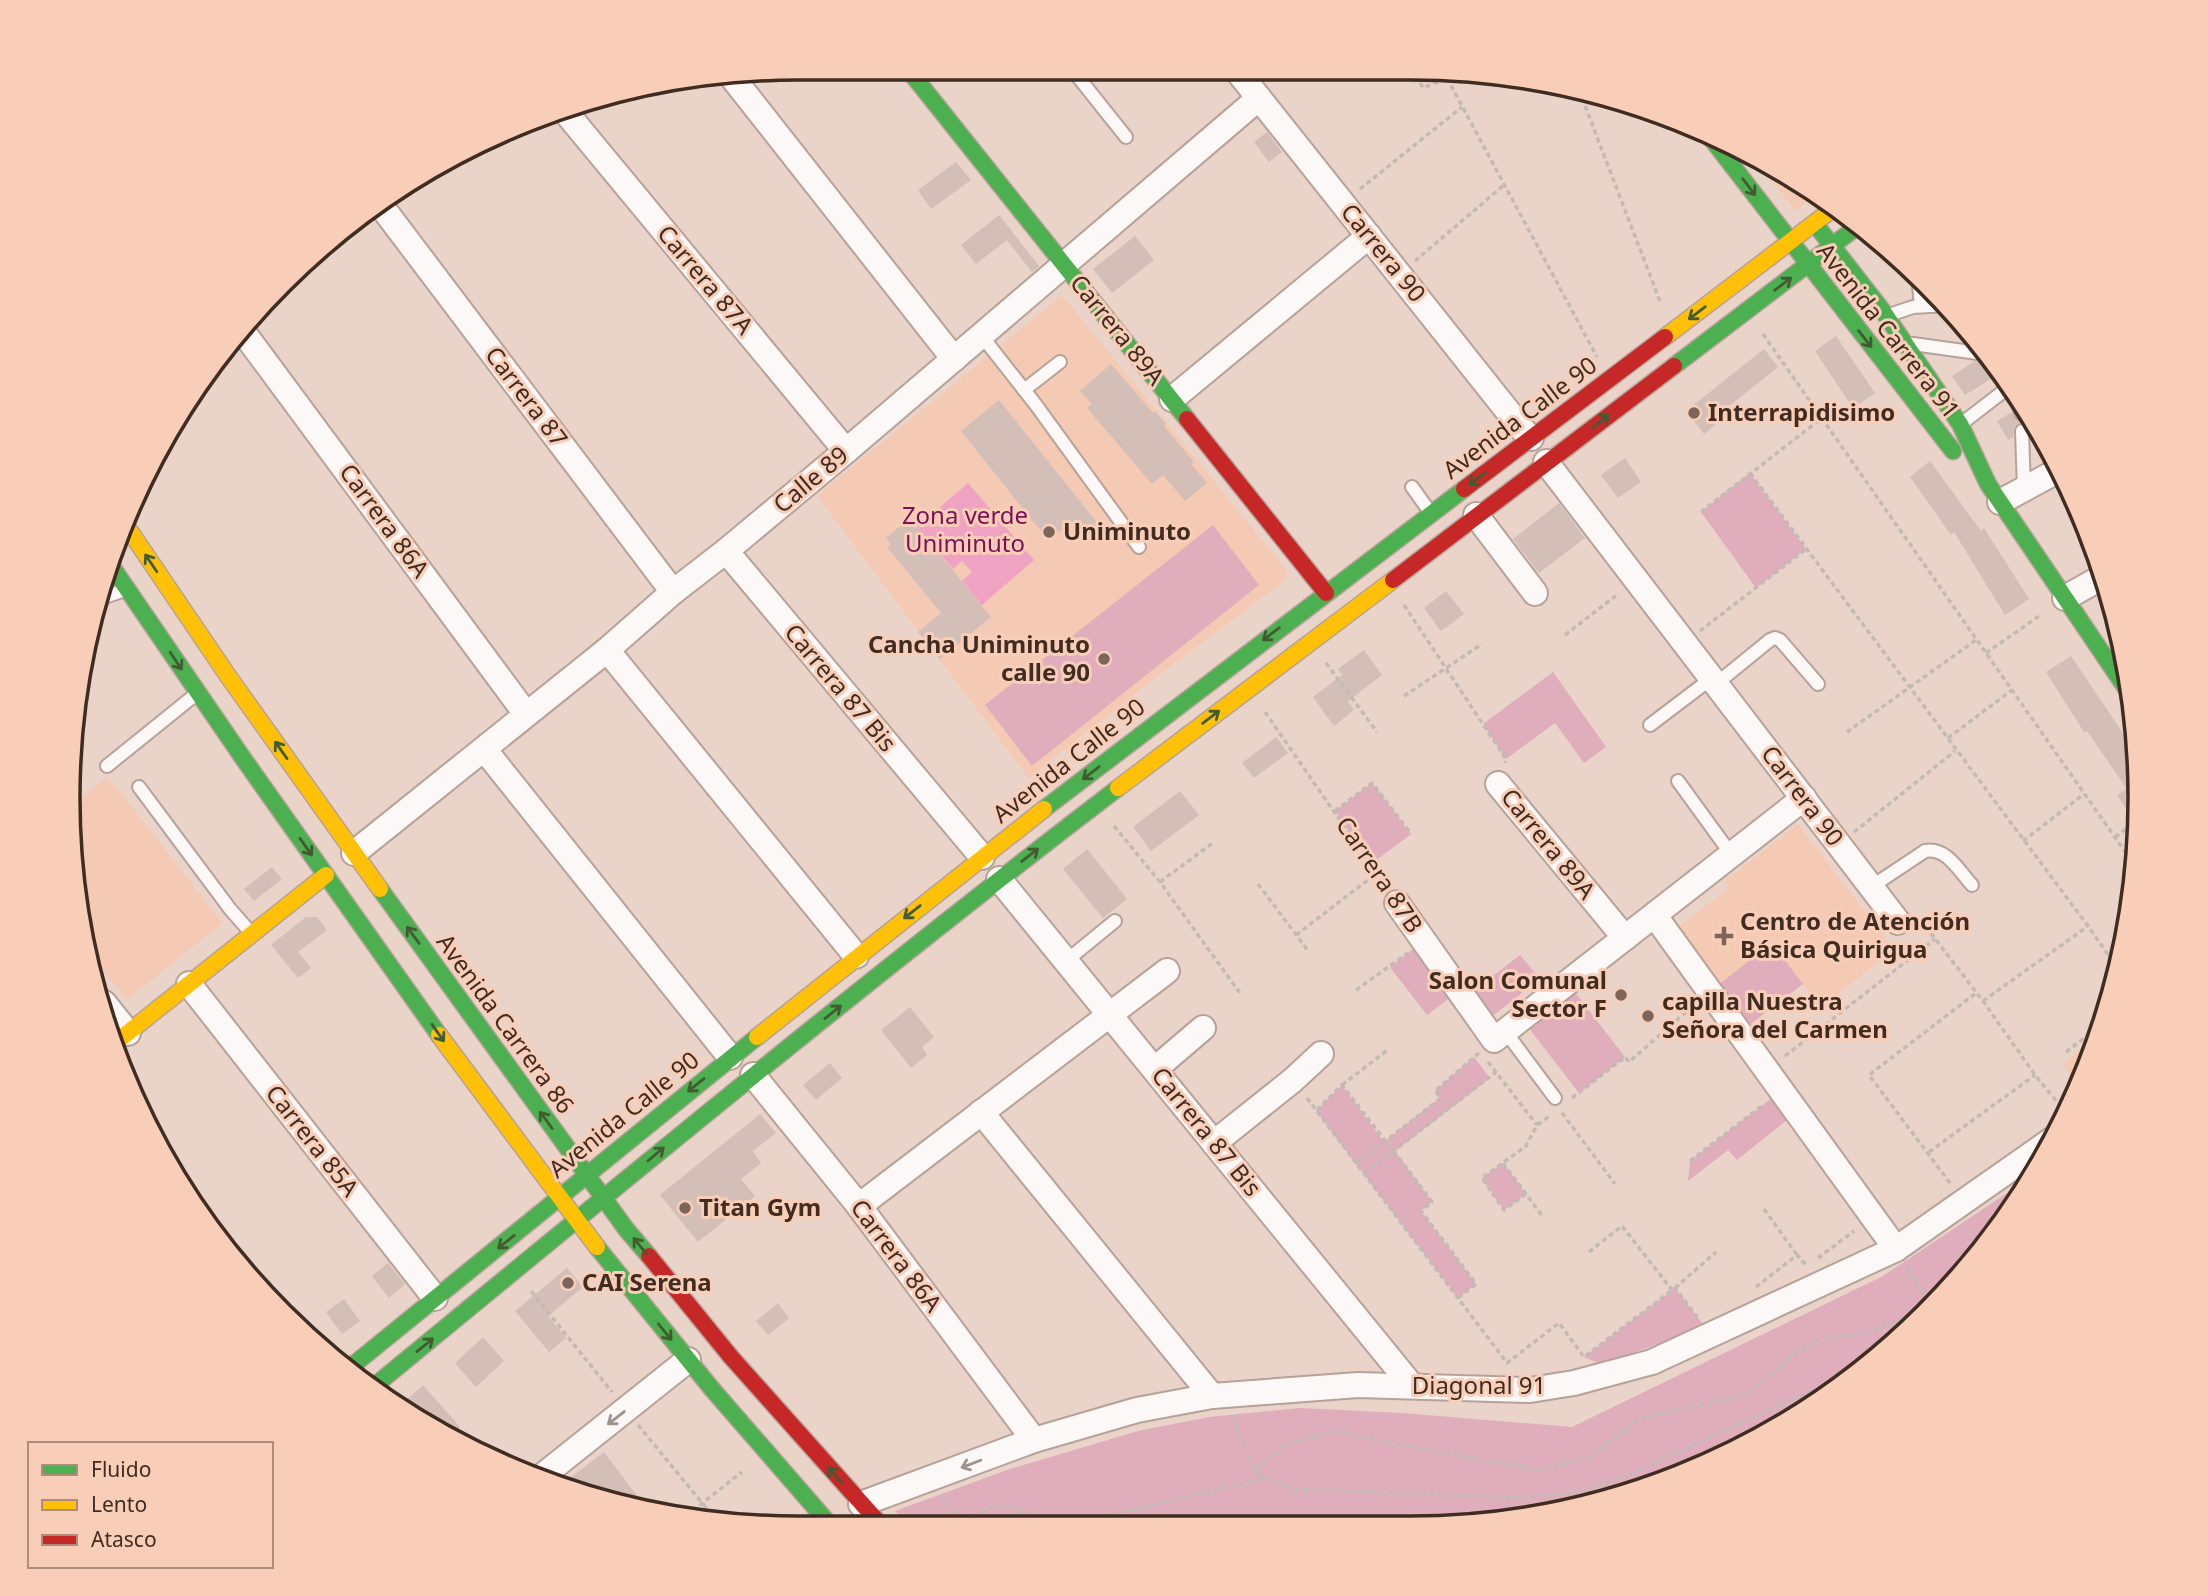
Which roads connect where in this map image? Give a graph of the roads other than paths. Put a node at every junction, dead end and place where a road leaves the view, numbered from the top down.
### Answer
1 (917, 81) edge
2 (1082, 81) edge
3 (1245, 81) edge
4 (737, 83) edge
5 (1259, 98) junction
6 (570, 118) edge
7 (1126, 136) dead end
8 (1721, 151) edge
9 (385, 211) edge
10 (1826, 214) edge
11 (1814, 223) junction
12 (1369, 236) junction
13 (1856, 236) edge
14 (1790, 242) junction
15 (1832, 247) junction
16 (1866, 261) dead end
17 (1064, 265) junction
18 (1808, 265) junction
19 (1921, 295) edge
20 (1921, 306) junction
21 (1931, 306) edge
22 (1884, 313) junction
23 (981, 335) junction
24 (248, 338) edge
25 (1905, 344) junction
26 (1972, 352) edge
27 (954, 359) junction
28 (1060, 362) dead end
29 (1024, 390) junction
30 (2002, 392) edge
31 (1172, 400) junction
32 (1960, 424) junction
33 (2022, 431) dead end
34 (1531, 438) junction
35 (846, 451) junction
36 (1546, 461) junction
37 (2051, 475) edge
38 (1412, 487) dead end
39 (2024, 489) junction
40 (1994, 494) junction
41 (1432, 514) junction
42 (1476, 515) junction
43 (131, 533) edge
44 (1139, 547) dead end
45 (726, 551) junction
46 (117, 574) edge
47 (2094, 582) edge
48 (127, 589) junction
49 (673, 592) junction
50 (1326, 593) junction
51 (1535, 593) dead end
52 (110, 595) edge
53 (2065, 598) junction
54 (607, 650) junction
55 (2116, 674) edge
56 (1714, 681) junction
57 (1818, 684) dead end
58 (198, 693) junction
59 (526, 714) junction
60 (1650, 725) dead end
61 (484, 749) junction
62 (107, 766) dead end
63 (1678, 781) dead end
64 (1498, 784) road end
65 (139, 787) dead end
66 (1804, 798) junction
67 (354, 853) junction
68 (1731, 854) junction
69 (982, 858) junction
70 (326, 875) junction
71 (999, 879) junction
72 (1972, 885) dead end
73 (1871, 887) junction
74 (1397, 903) road end
75 (1655, 916) junction
76 (1115, 921) dead end
77 (1898, 922) road end
78 (252, 934) junction
79 (1625, 938) junction
80 (856, 956) junction
81 (1066, 961) junction
82 (1167, 971) dead end
83 (189, 984) junction
84 (1110, 1014) junction
85 (1203, 1028) dead end
86 (122, 1037) edge
87 (1493, 1041) junction
88 (1321, 1054) dead end
89 (730, 1057) junction
90 (1155, 1069) junction
91 (753, 1075) junction
92 (1555, 1098) dead end
93 (981, 1112) junction
94 (1214, 1143) junction
95 (2033, 1153) edge
96 (586, 1175) junction
97 (604, 1198) junction
98 (559, 1199) junction
99 (859, 1206) junction
100 (576, 1221) junction
101 (1896, 1249) junction
102 (435, 1298) junction
103 (688, 1360) junction
104 (355, 1362) edge
105 (380, 1381) edge
106 (1412, 1386) junction
107 (1218, 1395) junction
108 (1034, 1440) junction
109 (549, 1471) edge
110 (861, 1504) junction
111 (822, 1516) edge
112 (872, 1516) edge

1 - 17 main road, Carrera 89A
2 - 7 lane
3 - 5 street, Carrera 90
4 - 27 street
5 - 12 street, Carrera 90
5 - 17 street, Calle 89
6 - 35 street, Carrera 87A
8 -> 14 main road, Avenida Carrera 91
9 - 49 street, Carrera 87
10 - 11 main road, Avenida Calle 90
11 - 14 main road, Avenida Calle 90
11 - 15 main road, Avenida Carrera 91
12 - 31 street
12 - 34 street, Carrera 90
13 - 15 main road, Avenida Calle 90
14 - 18 main road, Avenida Carrera 91
14 -> 34 main road, Avenida Calle 90
15 - 18 main road, Avenida Calle 90
15 - 22 main road, Avenida Carrera 91
16 - 22 main road
17 - 23 street, Calle 89
17 - 31 main road, Carrera 89A
36 -> 18 main road, Avenida Calle 90
18 -> 40 main road, Avenida Carrera 91
19 - 20 lane
20 - 21 lane
20 - 22 lane
22 - 25 main road, Avenida Carrera 91
23 - 27 street, Calle 89
23 - 29 lane
24 - 59 street, Carrera 86A
25 - 26 lane
25 - 32 main road, Avenida Carrera 91
27 - 35 street, Calle 89
28 - 29 lane
29 - 44 lane
30 - 32 lane
31 - 50 main road, Carrera 89A
32 - 40 main road, Avenida Carrera 91
33 - 39 lane
34 -> 41 main road, Avenida Calle 90
35 - 45 street, Calle 89
36 - 42 main road, Avenida Calle 90
36 - 56 street, Carrera 90
37 - 39 street
38 - 41 lane
39 - 40 street
40 - 53 main road, Avenida Carrera 91
41 - 50 main road, Avenida Calle 90
42 - 51 street
71 -> 42 main road, Avenida Calle 90
67 -> 43 main road, Avenida Carrera 86
45 - 49 street, Calle 89
45 - 69 street, Carrera 87 Bis
46 - 48 main road
47 - 53 street
48 - 52 lane
48 -> 58 main road
49 - 54 street, Calle 89
50 -> 69 main road, Avenida Calle 90
53 - 55 main road, Avenida Carrera 91
54 - 59 street, Calle 89
54 - 80 street
56 - 57 lane
56 - 60 lane
56 - 66 street, Carrera 90
58 - 62 lane
58 -> 70 main road
59 - 61 street, Calle 89
61 - 67 street, Calle 89
61 - 89 street
63 - 68 lane
64 - 79 street, Carrera 89A
65 - 78 lane
66 - 68 street
66 - 73 street, Carrera 90
96 -> 67 main road, Avenida Carrera 86
68 - 75 street
69 -> 80 main road, Avenida Calle 90
70 - 78 main road
70 -> 98 main road
71 - 81 street, Carrera 87 Bis
91 -> 71 main road, Avenida Calle 90
72 - 73 lane
73 - 77 street, Carrera 90
74 - 87 street, Carrera 87B
75 - 79 street
75 - 101 street
76 - 81 lane
78 - 83 main road
79 - 87 street
80 - 89 main road, Avenida Calle 90
81 - 84 street, Carrera 87 Bis
82 - 84 street
83 - 86 main road
83 - 102 street, Carrera 85A
84 - 90 street, Carrera 87 Bis
84 - 93 street
85 - 90 street
87 - 92 lane, Carrera 87B
88 - 94 street
89 -> 96 main road, Avenida Calle 90
90 - 94 street, Carrera 87 Bis
97 -> 91 main road, Avenida Calle 90
91 - 99 street, Carrera 86A
93 - 99 street
93 - 107 street
94 - 106 street, Carrera 87 Bis
95 - 101 street, Diagonal 91
96 - 97 main road, Avenida Carrera 86
96 - 98 main road, Avenida Calle 90
97 - 100 main road, Avenida Calle 90
110 -> 97 main road, Avenida Carrera 86
98 - 100 main road
98 -> 102 main road, Avenida Calle 90
99 - 108 street, Carrera 86A
100 -> 103 main road
105 -> 100 main road, Avenida Calle 90
101 - 106 street, Diagonal 91
102 - 104 main road, Avenida Calle 90
103 -> 109 street
103 - 111 main road
106 - 107 street, Diagonal 91
107 - 108 street, Diagonal 91
108 -> 110 street, Diagonal 91
110 - 112 main road, Avenida Carrera 86

